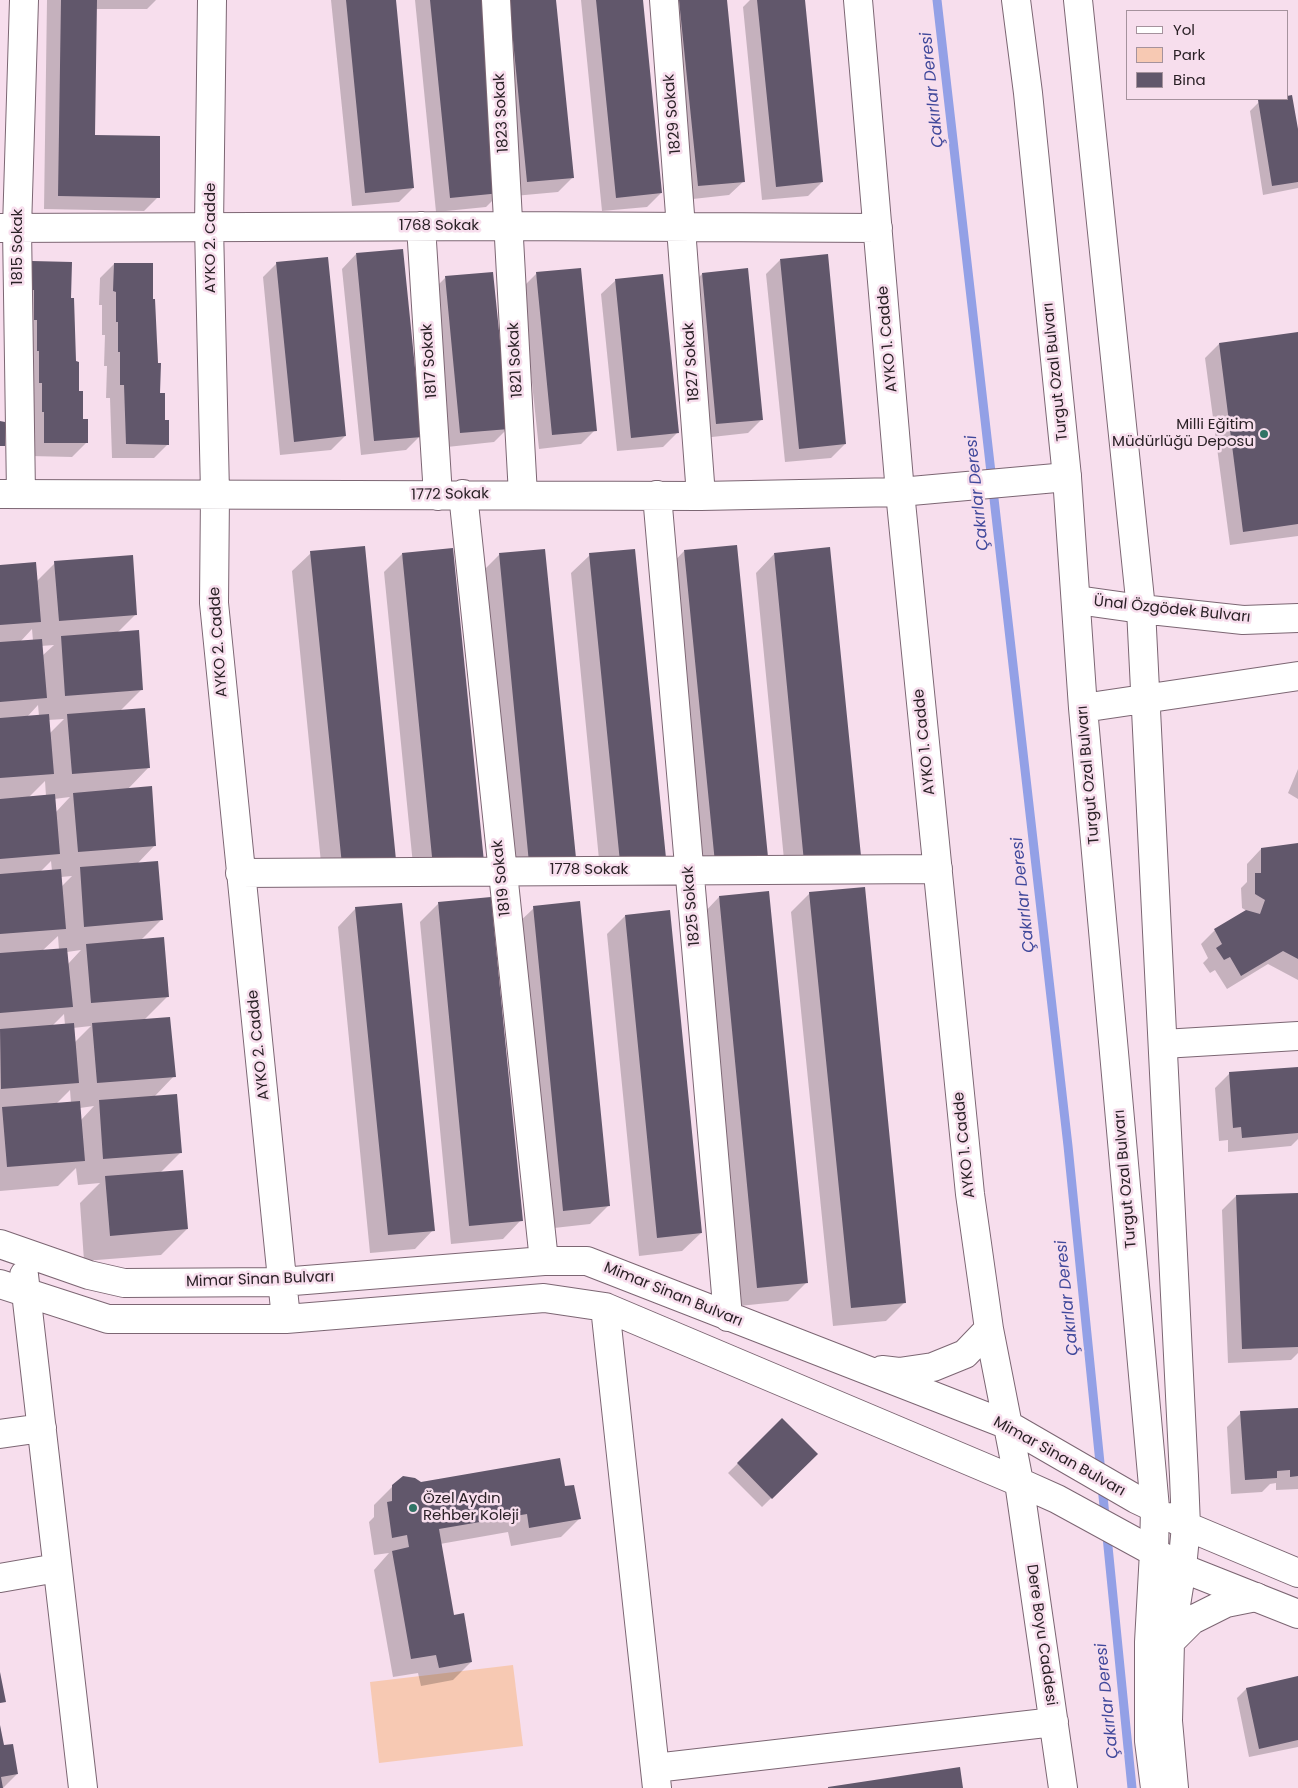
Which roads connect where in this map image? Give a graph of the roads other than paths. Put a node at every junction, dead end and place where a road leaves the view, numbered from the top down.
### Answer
1 (24, 0) edge
2 (212, 0) edge
3 (496, 0) edge
4 (664, 0) edge
5 (858, 0) edge
6 (1016, 0) edge
7 (1078, 0) edge
8 (209, 226) junction
9 (421, 226) junction
10 (509, 226) junction
11 (9, 228) edge
12 (682, 228) junction
13 (878, 228) junction
14 (1067, 477) junction
15 (900, 492) junction
16 (215, 493) junction
17 (10, 494) edge
18 (451, 495) junction
19 (523, 495) junction
20 (657, 495) junction
21 (701, 496) junction
22 (1077, 600) junction
23 (1141, 609) junction
24 (1298, 618) edge
25 (1298, 676) edge
26 (1147, 698) junction
27 (1083, 708) junction
28 (938, 868) junction
29 (501, 870) junction
30 (688, 870) junction
31 (240, 873) junction
32 (1298, 1036) edge
33 (1163, 1044) junction
34 (10, 1247) edge
35 (544, 1261) junction
36 (281, 1282) junction
37 (0, 1284) edge
38 (27, 1292) junction
39 (605, 1308) junction
40 (728, 1317) junction
41 (286, 1320) junction
42 (989, 1329) junction
43 (866, 1368) junction
44 (1008, 1425) junction
45 (42, 1428) junction
46 (0, 1434) edge
47 (1018, 1482) junction
48 (1146, 1503) junction
49 (1186, 1526) junction
50 (1147, 1548) junction
51 (57, 1568) junction
52 (1182, 1568) junction
53 (1298, 1573) edge
54 (0, 1578) edge
55 (1256, 1597) junction
56 (1298, 1614) edge
57 (1170, 1642) junction
58 (1054, 1722) junction
59 (656, 1778) edge
60 (83, 1788) edge
61 (1063, 1788) edge
62 (1154, 1788) edge
63 (1174, 1788) edge

1 - 11 street, 1815 Sokak
2 - 8 street, AYKO 2. Cadde
3 - 10 street, 1823 Sokak
4 - 12 street, 1829 Sokak
5 - 13 street, AYKO 1. Cadde
6 - 14 street, Turgut Ozal Bulvarı
7 - 23 street
8 - 9 street, 1768 Sokak
8 - 11 street, 1768 Sokak
8 - 16 street, AYKO 2. Cadde
9 - 10 street, 1768 Sokak
9 - 18 street, 1817 Sokak
10 - 12 street, 1768 Sokak
10 - 19 street, 1821 Sokak
11 - 17 street, 1815 Sokak
12 - 13 street, 1768 Sokak
12 - 21 street, 1827 Sokak
13 - 15 street, AYKO 1. Cadde
14 - 15 street, 1772 Sokak
14 - 22 street, Turgut Ozal Bulvarı
15 - 21 street, 1772 Sokak
15 - 28 street, AYKO 1. Cadde
16 - 17 street, 1772 Sokak
16 - 18 street, 1772 Sokak
16 - 31 street, AYKO 2. Cadde
18 - 19 street, 1772 Sokak
18 - 29 street, 1819 Sokak
19 - 20 street, 1772 Sokak
20 - 21 street, 1772 Sokak
20 - 30 street, 1825 Sokak
22 - 23 street, Ünal Özgödek Bulvarı
22 - 27 street, Turgut Ozal Bulvarı
23 - 24 street, Ünal Özgödek Bulvarı
23 - 26 street
25 - 26 street
26 - 27 street
26 - 33 street
27 - 48 street, Turgut Ozal Bulvarı
28 - 30 street, 1778 Sokak
28 - 42 street, AYKO 1. Cadde
29 - 30 street, 1778 Sokak
29 - 31 street, 1778 Sokak
29 - 35 street, 1819 Sokak
30 - 40 street, 1825 Sokak
31 - 36 street, AYKO 2. Cadde
32 - 33 street
33 - 49 street
34 - 36 street, Mimar Sinan Bulvarı
34 - 38 street
35 - 36 street, Mimar Sinan Bulvarı
35 - 40 street, Mimar Sinan Bulvarı
36 - 41 street, AYKO 2. Cadde
37 - 38 street
38 - 41 street
38 - 45 street
39 - 41 street
39 - 47 street
39 - 59 street
40 - 43 street, Mimar Sinan Bulvarı
42 - 43 street
42 - 44 street, AYKO 1. Cadde
43 - 44 street, Mimar Sinan Bulvarı
44 - 47 street, AYKO 1. Cadde
44 - 48 street, Mimar Sinan Bulvarı
45 - 46 street
45 - 51 street
47 - 50 street
47 - 58 street, Dere Boyu Caddesi
48 - 49 street, Mimar Sinan Bulvarı
48 - 50 street, Turgut Ozal Bulvarı
49 - 52 street
49 - 53 street, Mimar Sinan Bulvarı
50 - 52 street
50 - 62 street, Turgut Ozal Bulvarı
51 - 54 street
51 - 60 street
52 - 55 street
52 - 57 street
55 - 56 street
55 - 57 street
57 - 63 street
58 - 59 street
58 - 61 street, Dere Boyu Caddesi

